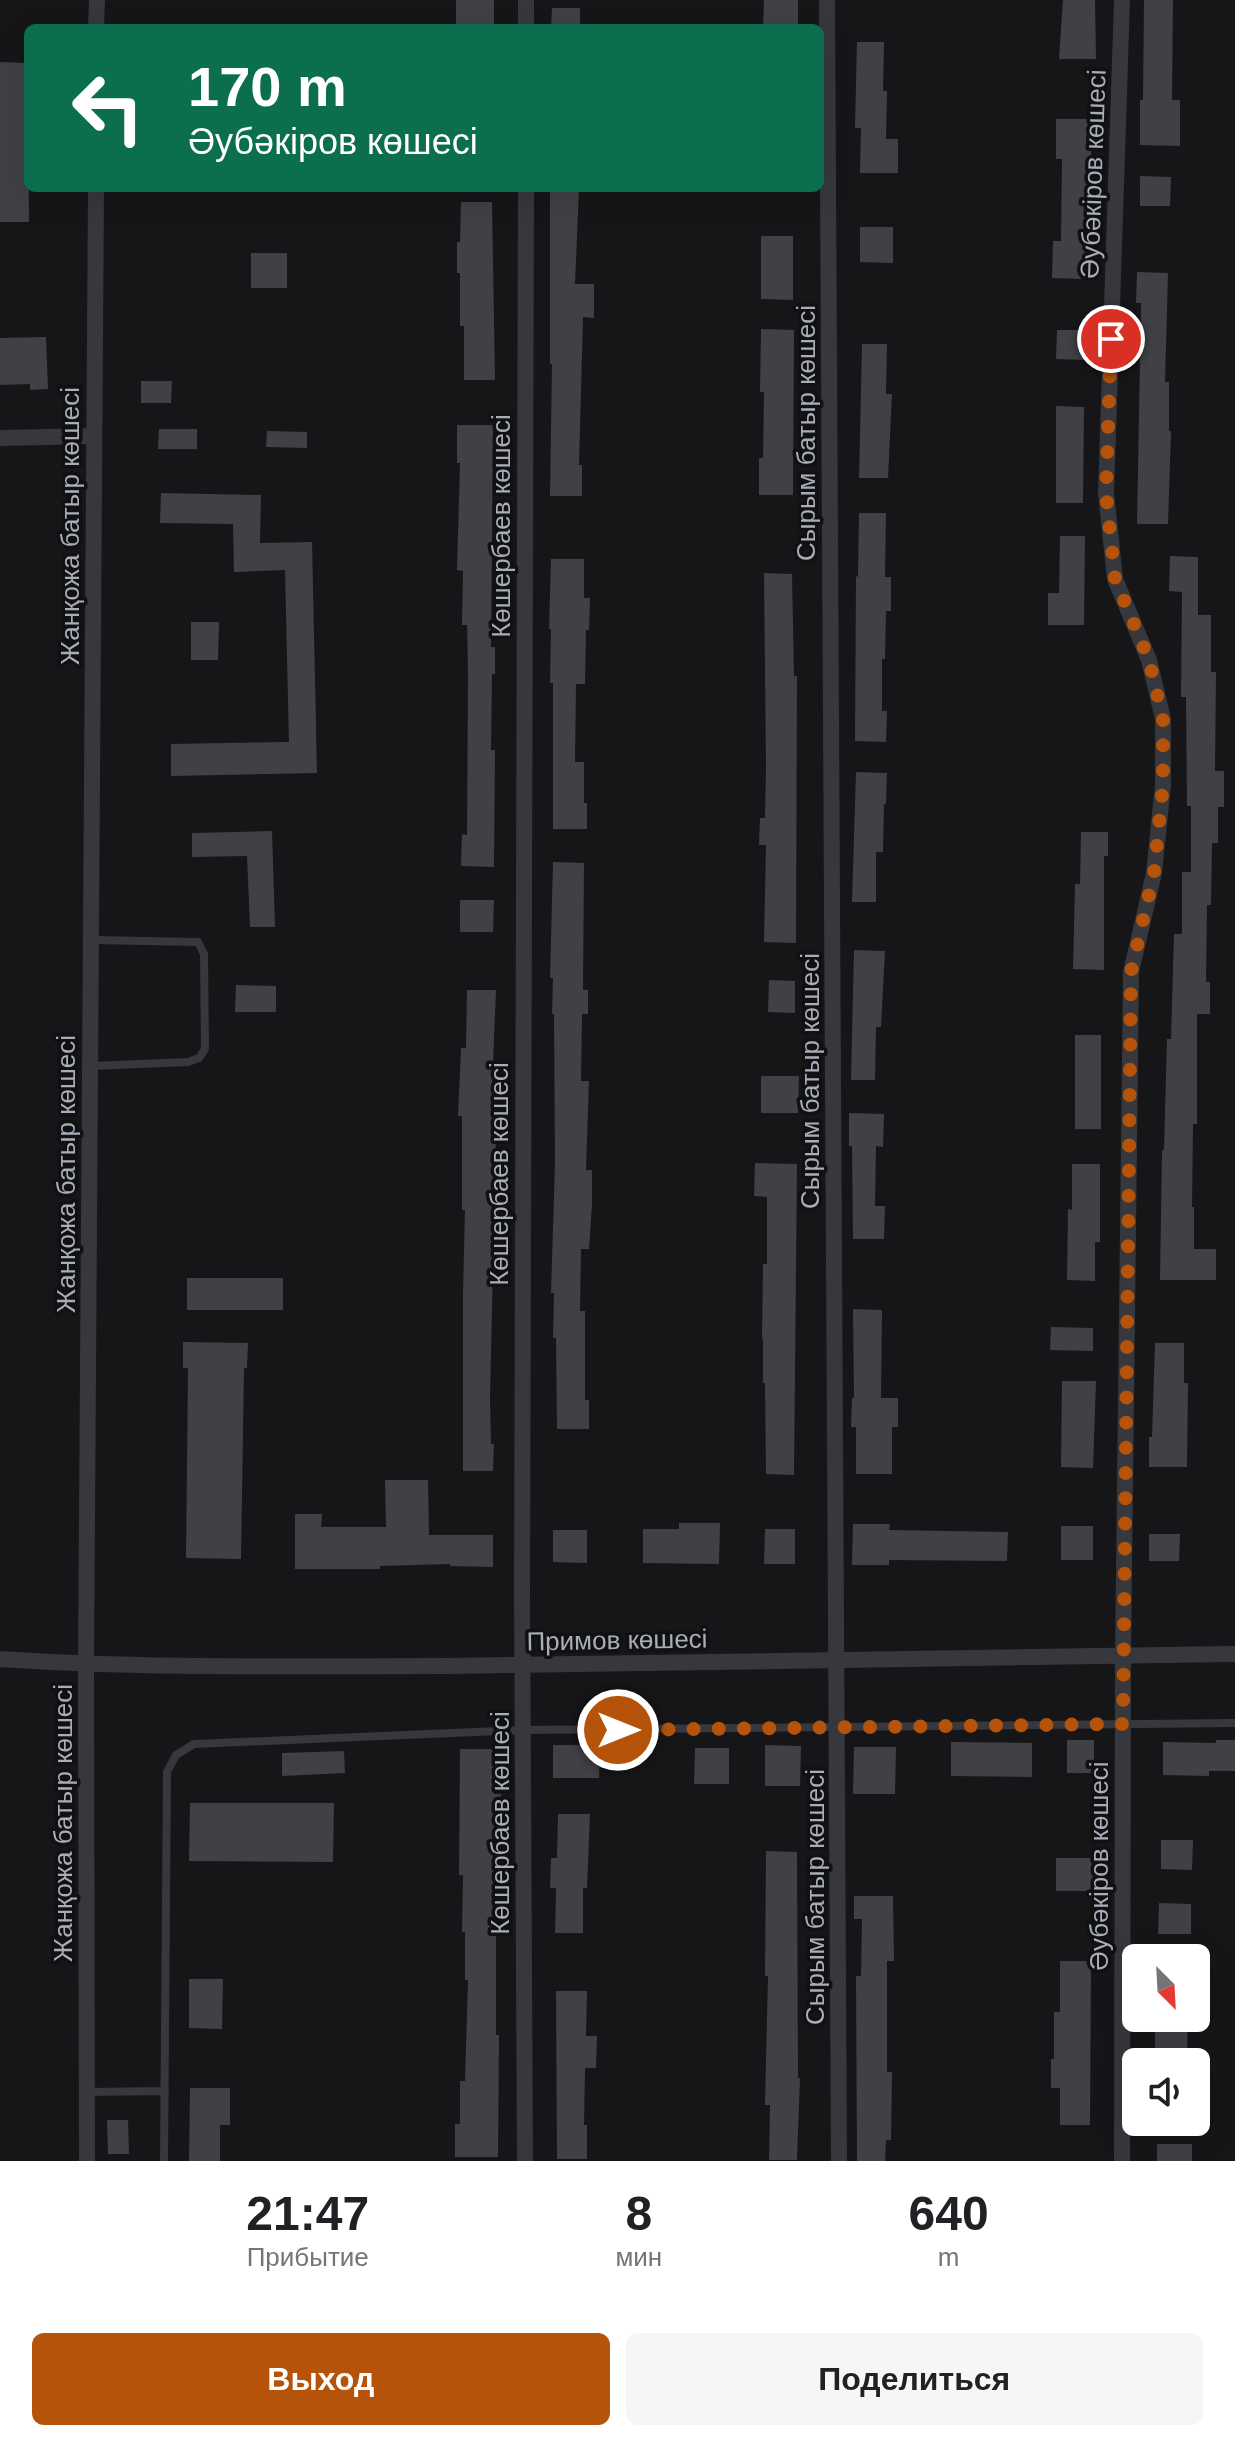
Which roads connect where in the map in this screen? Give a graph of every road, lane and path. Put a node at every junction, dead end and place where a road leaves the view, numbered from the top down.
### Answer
1 (97, 0) edge
2 (526, 0) edge
3 (827, 0) edge
4 (1122, 0) edge
5 (96, 24) edge
6 (526, 24) edge
7 (96, 192) edge
8 (526, 192) edge
9 (94, 436) junction
10 (0, 438) edge
11 (92, 940) junction
12 (91, 1066) junction
13 (1235, 1654) edge
14 (1123, 1656) junction
15 (0, 1659) edge
16 (838, 1660) junction
17 (86, 1665) junction
18 (523, 1665) junction
19 (1235, 1723) edge
20 (1123, 1724) junction
21 (838, 1729) junction
22 (523, 1730) junction
23 (165, 2091) junction
24 (87, 2092) junction
25 (87, 2161) edge
26 (164, 2161) edge
27 (525, 2161) edge
28 (839, 2161) edge
29 (1122, 2161) edge

1 - 5 street
2 - 6 street
3 - 16 street, Сырым батыр көшесі
4 - 14 street, Әубәкіров көшесі
7 - 9 street, Жанқожа батыр көшесі
8 - 18 street, Көшербаев көшесі
9 - 10 street
9 - 11 street, Жанқожа батыр көшесі
11 - 12 street, Жанқожа батыр көшесі
11 - 12 lane
12 - 17 street, Жанқожа батыр көшесі
13 - 14 street, Примов көшесі
14 - 16 street, Примов көшесі
14 - 20 street, Әубәкіров көшесі
15 - 17 street, Примов көшесі
16 - 18 street, Примов көшесі
16 - 21 street, Сырым батыр көшесі
17 - 18 street, Примов көшесі
17 - 24 street, Жанқожа батыр көшесі
18 - 22 street, Көшербаев көшесі
19 - 20 lane
20 - 21 lane
20 - 29 street, Әубәкіров көшесі
21 - 22 lane
21 - 28 street, Сырым батыр көшесі
22 - 23 lane
22 - 27 street, Көшербаев көшесі
23 - 24 lane
23 - 26 lane
24 - 25 street, Жанқожа батыр көшесі

